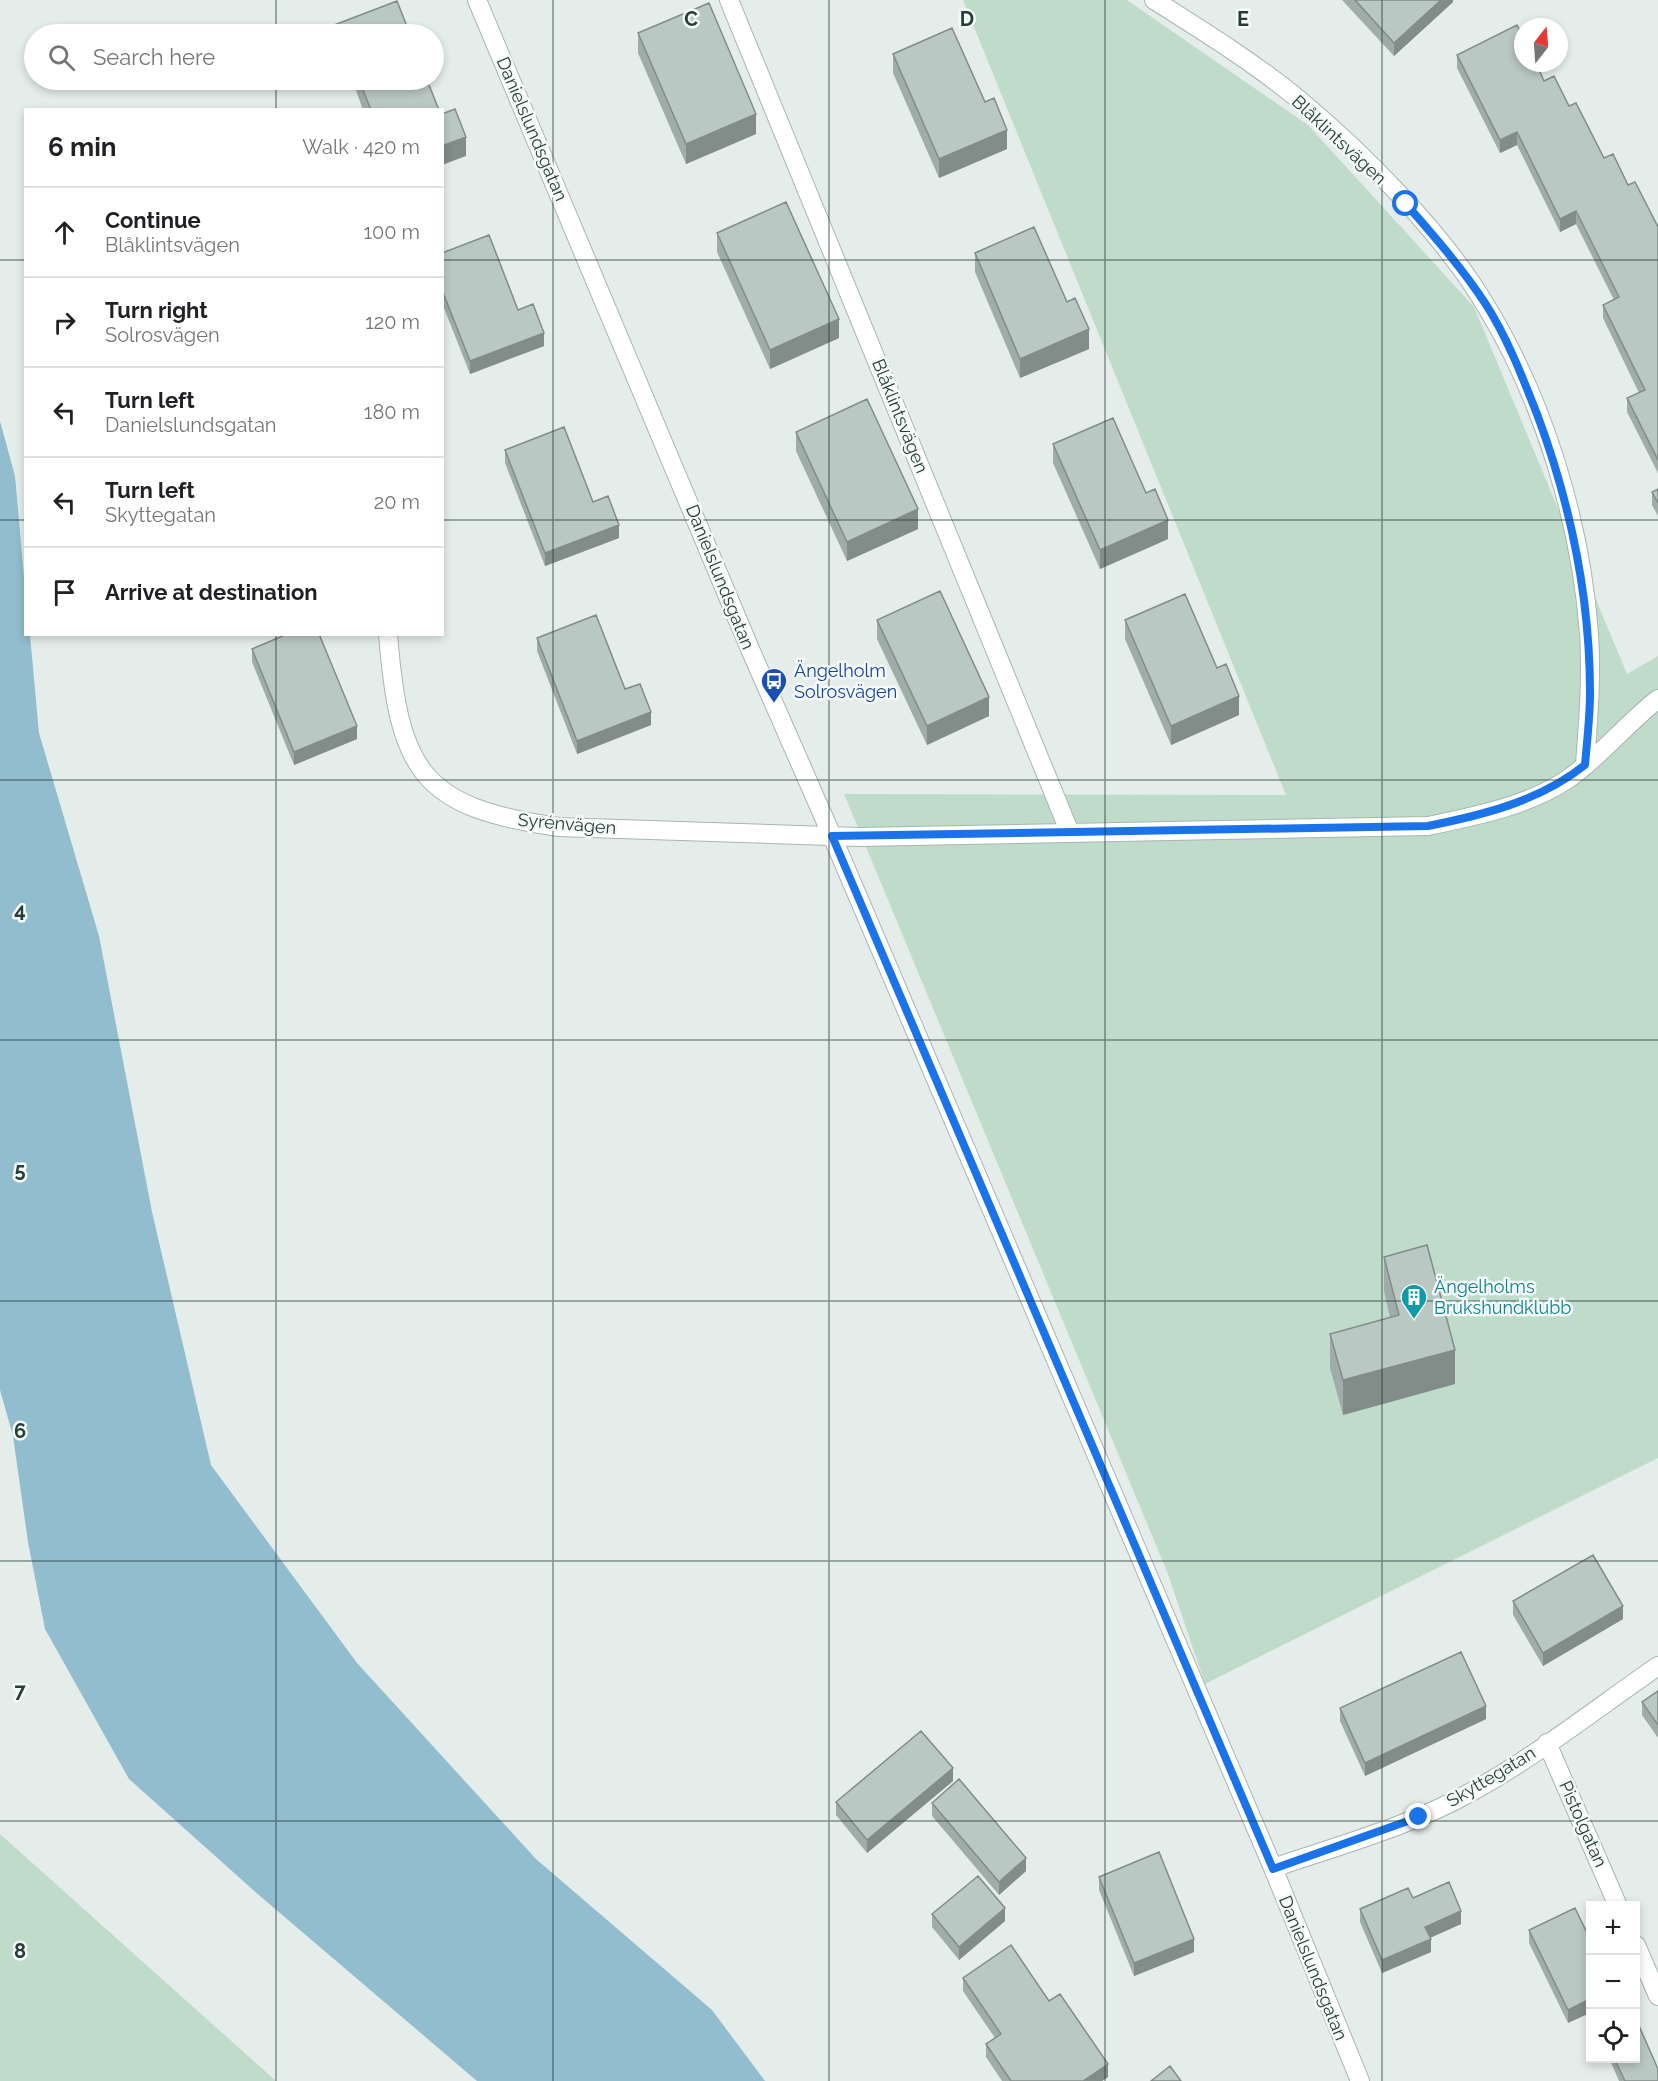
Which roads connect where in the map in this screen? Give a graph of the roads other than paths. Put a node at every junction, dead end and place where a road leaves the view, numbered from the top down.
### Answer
1 (477, 0) edge
2 (729, 0) edge
3 (1154, 0) edge
4 (388, 636) edge
5 (1658, 699) edge
6 (1585, 765) junction
7 (1070, 833) junction
8 (832, 836) junction
9 (1658, 1666) edge
10 (1547, 1743) junction
11 (1273, 1869) junction
12 (1616, 1901) edge
13 (1640, 1955) edge
14 (1658, 1996) edge
15 (1360, 2081) edge

1 - 8 street, Danielslundsgatan
2 - 7 street, Blåklintsvägen
3 - 6 street, Blåklintsvägen
4 - 8 street, Syrénvägen
5 - 6 street, Syrénvägen
6 - 7 street, Syrénvägen
7 - 8 street, Syrénvägen
8 - 11 street, Danielslundsgatan
9 - 10 street, Skyttegatan
10 - 11 street, Skyttegatan
10 - 12 street, Pistolgatan
11 - 15 street, Danielslundsgatan
13 - 14 street

